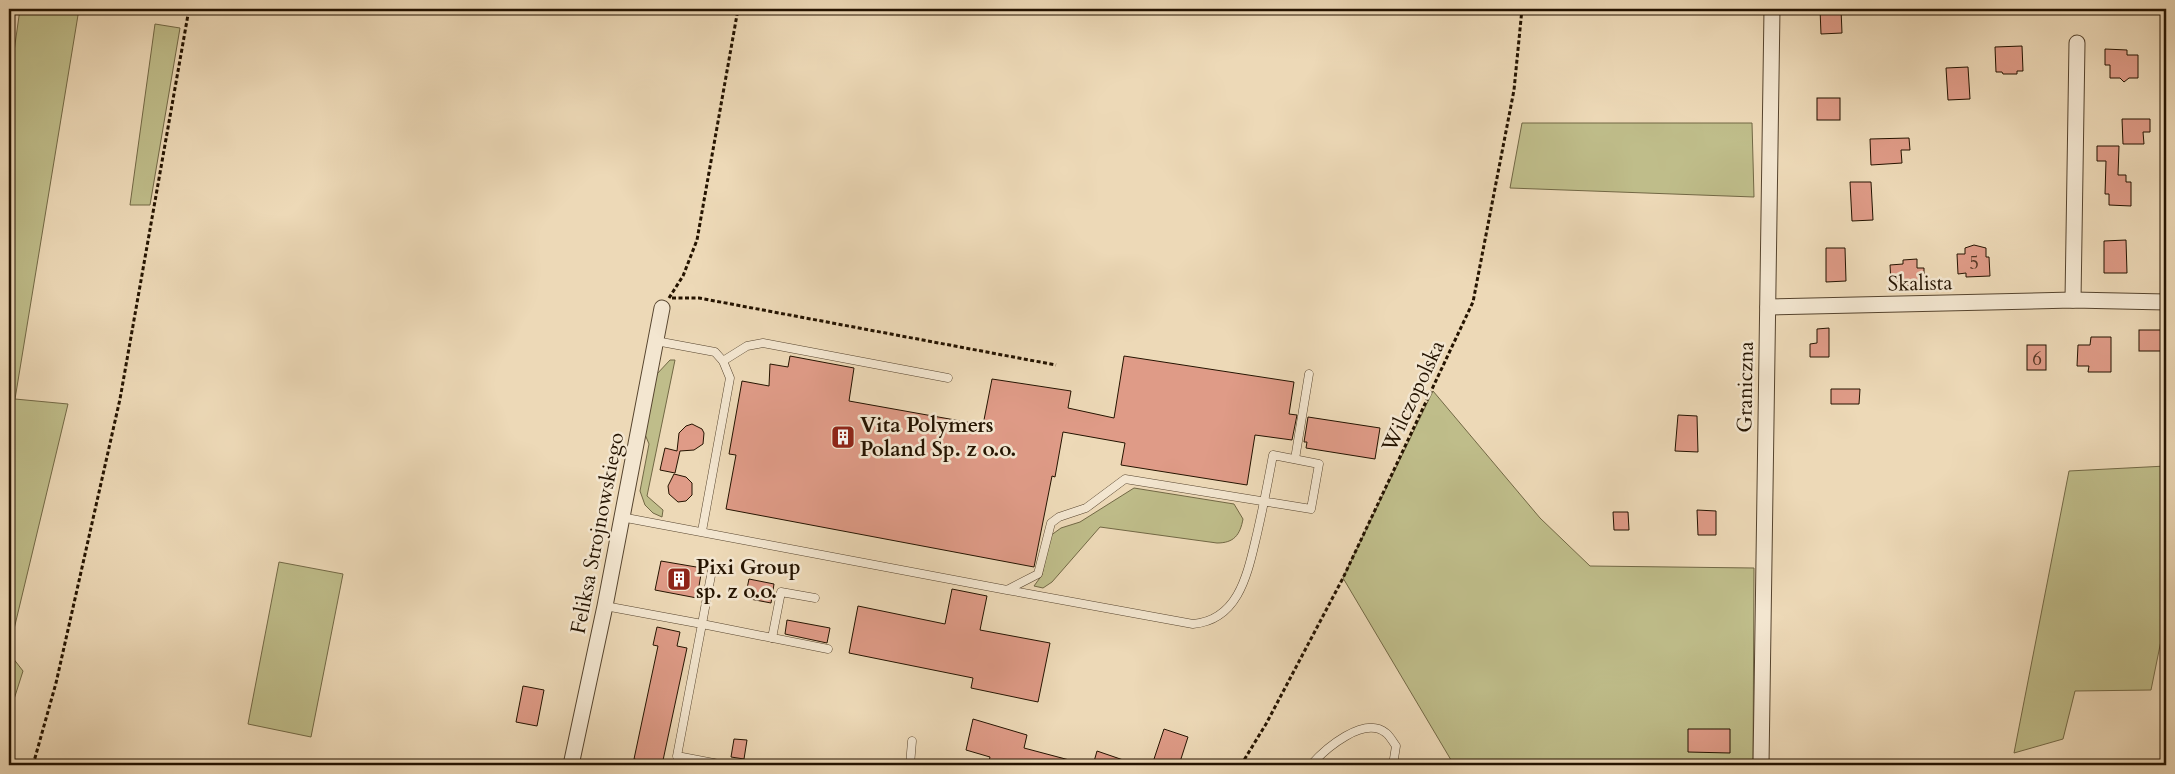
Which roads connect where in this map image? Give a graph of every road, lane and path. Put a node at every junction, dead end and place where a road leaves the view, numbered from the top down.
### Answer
1 (189, 9) edge
2 (738, 9) edge
3 (1522, 9) edge
4 (1772, 9) edge
5 (2077, 43) dead end
6 (2073, 300) junction
7 (2166, 302) edge
8 (665, 303) junction
9 (1768, 307) junction
10 (656, 341) junction
11 (723, 361) junction
12 (1056, 365) dead end
13 (1309, 374) dead end
14 (948, 378) dead end
15 (1295, 459) junction
16 (1264, 500) junction
17 (621, 517) junction
18 (702, 531) junction
19 (712, 570) dead end
20 (1007, 590) junction
21 (815, 598) dead end
22 (605, 606) junction
23 (702, 624) junction
24 (772, 638) junction
25 (828, 649) dead end
26 (912, 741) dead end
27 (33, 765) edge
28 (572, 765) edge
29 (724, 765) edge
30 (910, 765) edge
31 (1241, 765) edge
32 (1311, 765) edge
33 (1393, 765) edge
34 (1761, 765) edge

1 - 27 path
2 - 8 path
3 - 31 path, Wilczopolska
4 - 9 street, Graniczna
5 - 6 street
6 - 7 street, Skalista
6 - 9 street, Skalista
8 - 10 street, Feliksa Strojnowskiego
8 - 12 path
9 - 34 street, Graniczna
10 - 11 lane
10 - 17 street, Feliksa Strojnowskiego
11 - 14 lane
11 - 18 lane
13 - 15 lane
15 - 16 lane
15 - 16 lane
16 - 20 lane
16 - 20 lane
17 - 18 lane
17 - 22 street, Feliksa Strojnowskiego
18 - 20 lane
19 - 23 lane
21 - 24 lane
22 - 23 lane
22 - 28 street, Feliksa Strojnowskiego
23 - 24 lane
23 - 29 lane
24 - 25 lane
26 - 30 lane
32 - 33 lane

